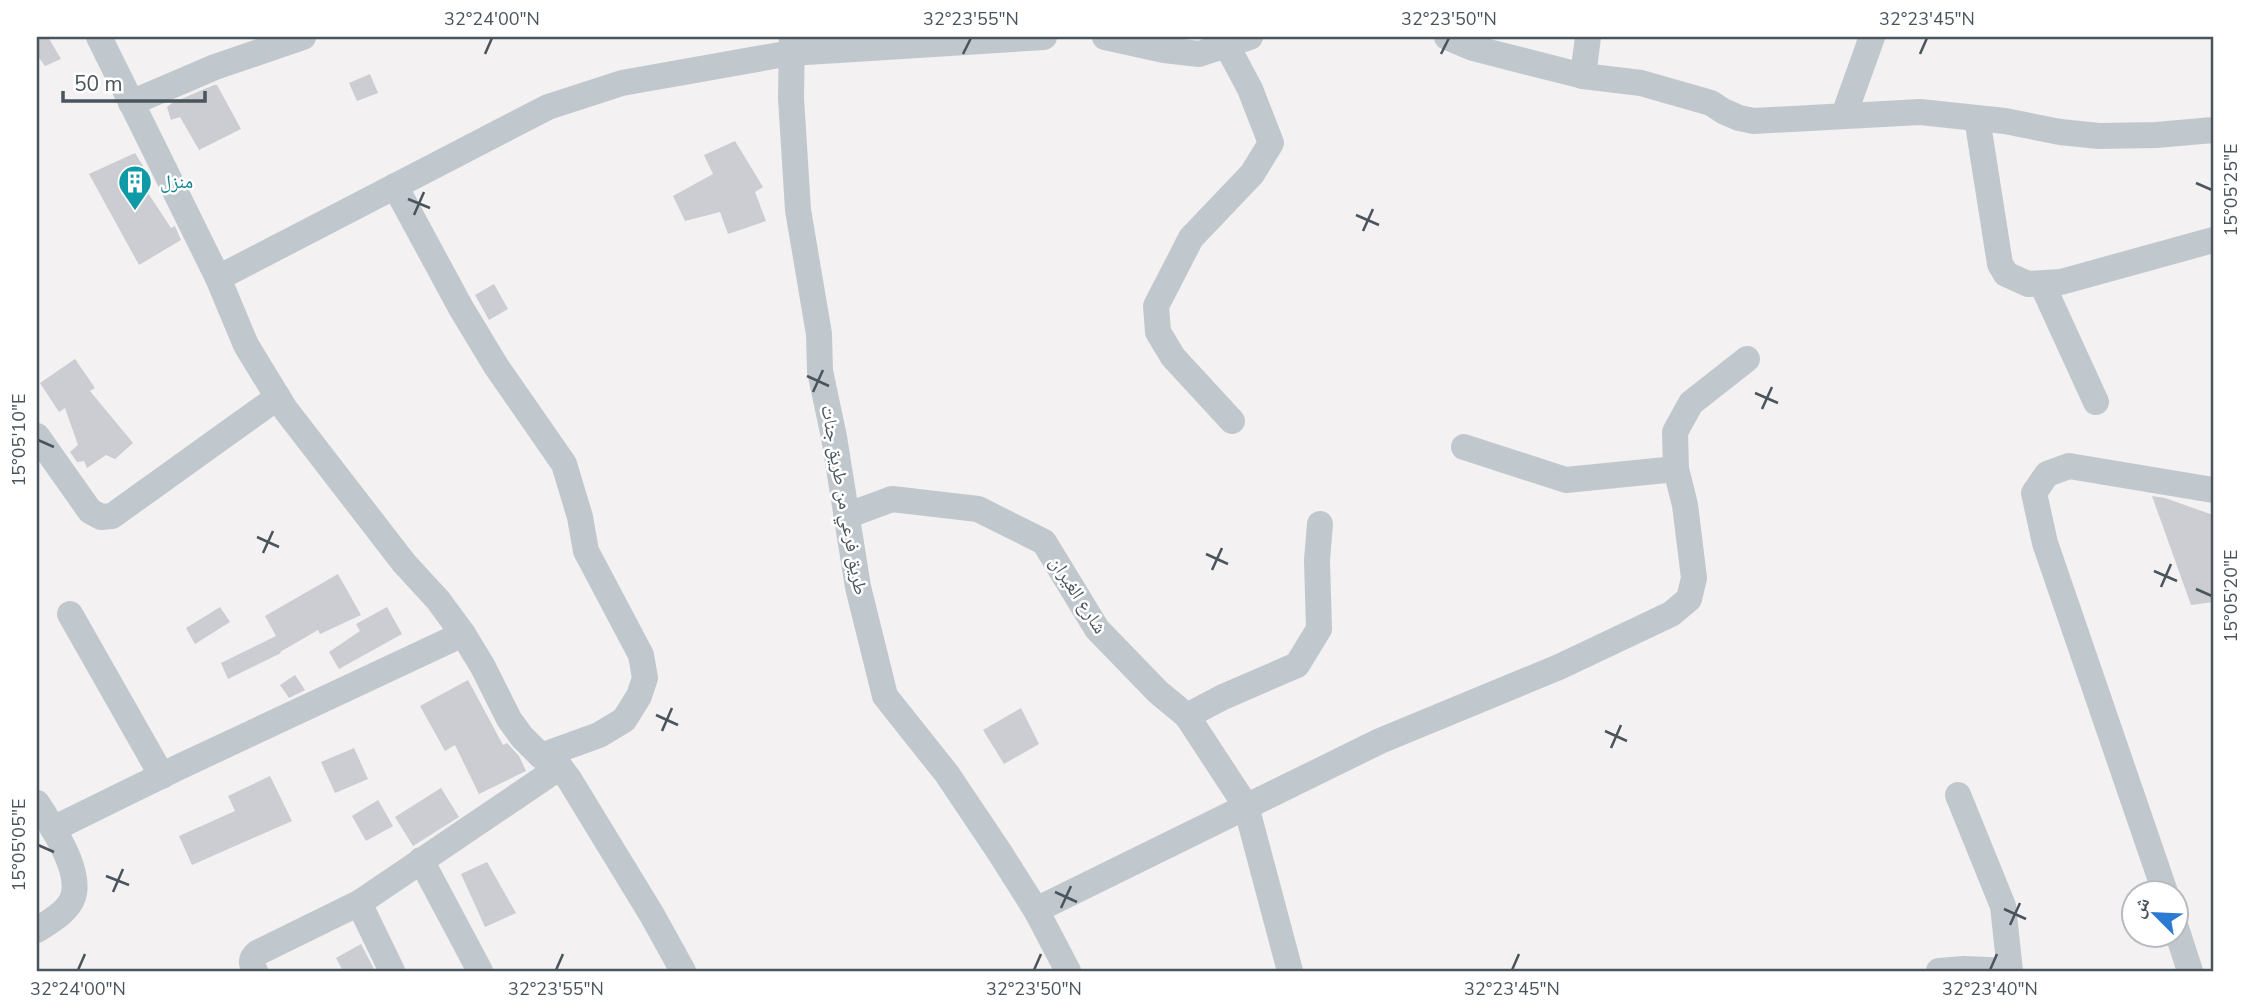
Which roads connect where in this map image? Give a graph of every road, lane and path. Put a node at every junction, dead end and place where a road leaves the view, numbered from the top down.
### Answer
1 (99, 37) edge
2 (303, 37) edge
3 (1044, 37) edge
4 (1447, 37) edge
5 (1588, 37) edge
6 (1872, 37) edge
7 (1118, 38) edge
8 (1238, 41) edge
9 (791, 45) edge
10 (1583, 76) junction
11 (131, 103) junction
12 (1844, 115) junction
13 (1977, 118) junction
14 (2213, 130) edge
15 (395, 186) junction
16 (2213, 240) edge
17 (218, 278) junction
18 (2042, 284) junction
19 (1747, 359) dead end
20 (278, 397) junction
21 (2096, 402) dead end
22 (1232, 421) dead end
23 (37, 436) edge
24 (1464, 447) dead end
25 (1676, 469) junction
26 (2213, 490) edge
27 (846, 516) junction
28 (1320, 524) dead end
29 (71, 614) dead end
30 (463, 634) junction
31 (1187, 716) junction
32 (550, 762) junction
33 (162, 776) junction
34 (1958, 795) dead end
35 (37, 803) edge
36 (1246, 806) junction
37 (53, 829) junction
38 (421, 860) junction
39 (2160, 878) edge
40 (359, 903) junction
41 (1036, 910) junction
42 (37, 930) edge
43 (2183, 948) edge
44 (255, 971) edge
45 (392, 971) edge
46 (480, 971) edge
47 (683, 971) edge
48 (1068, 971) edge
49 (1290, 971) edge
50 (1940, 971) edge
51 (2190, 971) edge

1 - 11 street
2 - 11 street
3 - 9 street
4 - 10 street
5 - 10 street
6 - 12 street
7 - 8 street
8 - 22 street
9 - 15 street
9 - 27 street, طريق فرعي من طريق جنات
10 - 12 street
11 - 17 street
12 - 13 street
13 - 14 street
13 - 18 street
15 - 17 street
15 - 32 street
16 - 18 street
17 - 20 street
18 - 21 street
19 - 25 street
20 - 23 street
20 - 30 street
24 - 25 street
25 - 36 street
26 - 39 street
27 - 31 street, شارع الغيران
27 - 41 street, طريق فرعي من طريق جنات
28 - 31 street
29 - 33 street
30 - 32 street
30 - 33 street
31 - 36 street, شارع الغيران
32 - 38 street
32 - 47 street
33 - 37 street
34 - 50 street
35 - 37 street
36 - 41 street
36 - 49 street, شارع الغيران
37 - 42 street
38 - 40 street
38 - 46 street
40 - 44 street
40 - 45 street
41 - 48 street, طريق فرعي من طريق جنات
43 - 51 street

